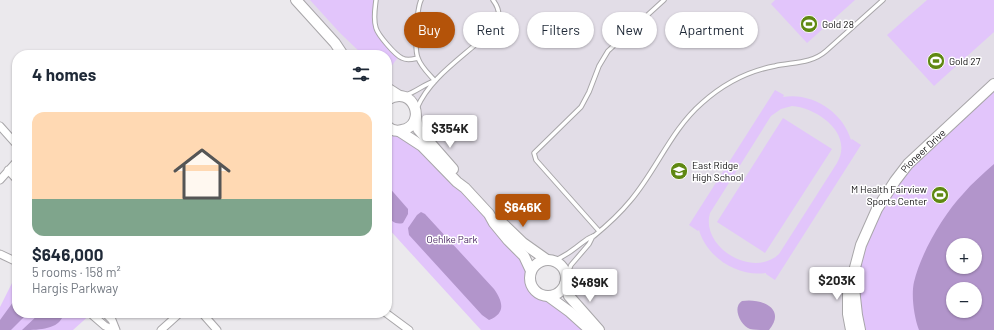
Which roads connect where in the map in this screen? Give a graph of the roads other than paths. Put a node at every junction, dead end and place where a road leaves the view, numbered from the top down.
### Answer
1 (296, 0) edge
2 (376, 0) edge
3 (421, 0) edge
4 (493, 0) edge
5 (664, 0) edge
6 (883, 0) edge
7 (335, 43) junction
8 (340, 50) edge
9 (344, 50) edge
10 (418, 58) junction
11 (435, 81) junction
12 (994, 84) edge
13 (392, 91) edge
14 (401, 96) junction
15 (392, 97) edge
16 (416, 114) junction
17 (0, 126) edge
18 (392, 129) edge
19 (399, 131) junction
20 (12, 139) edge
21 (12, 166) edge
22 (8, 170) junction
23 (12, 174) edge
24 (0, 180) edge
25 (465, 188) junction
26 (489, 214) junction
27 (599, 230) junction
28 (593, 236) junction
29 (0, 254) edge
30 (12, 260) edge
31 (550, 261) junction
32 (531, 271) junction
33 (853, 275) junction
34 (565, 282) junction
35 (548, 296) junction
36 (392, 317) edge
37 (96, 318) edge
38 (110, 318) edge
39 (174, 318) edge
40 (207, 318) edge
41 (115, 330) edge
42 (161, 330) edge
43 (218, 330) edge
44 (409, 330) edge
45 (590, 330) edge
46 (599, 330) edge
47 (851, 330) edge
48 (860, 330) edge

1 - 7 street
2 - 10 lane
3 - 10 lane
4 - 11 lane
5 - 27 lane
6 - 27 lane
7 - 8 street
7 - 9 street
10 - 11 lane
11 - 14 lane
11 - 16 lane
12 - 33 street, Pioneer Drive
13 - 14 street
14 - 15 street
14 - 16 street
16 - 19 street
16 - 25 street
17 - 20 street
18 - 19 street
19 - 25 street
21 - 22 street
22 - 23 street
22 - 24 street
25 - 26 street
26 - 31 street
26 - 32 street
27 - 28 lane
28 - 31 lane
28 - 34 lane
29 - 30 street
31 - 32 street
31 - 34 street
32 - 35 street
33 - 47 street, Pioneer Drive
33 - 48 street, Pioneer Drive
34 - 35 street
34 - 46 street
35 - 45 street
36 - 44 street
37 - 41 street
38 - 41 street
39 - 42 street
40 - 43 street

